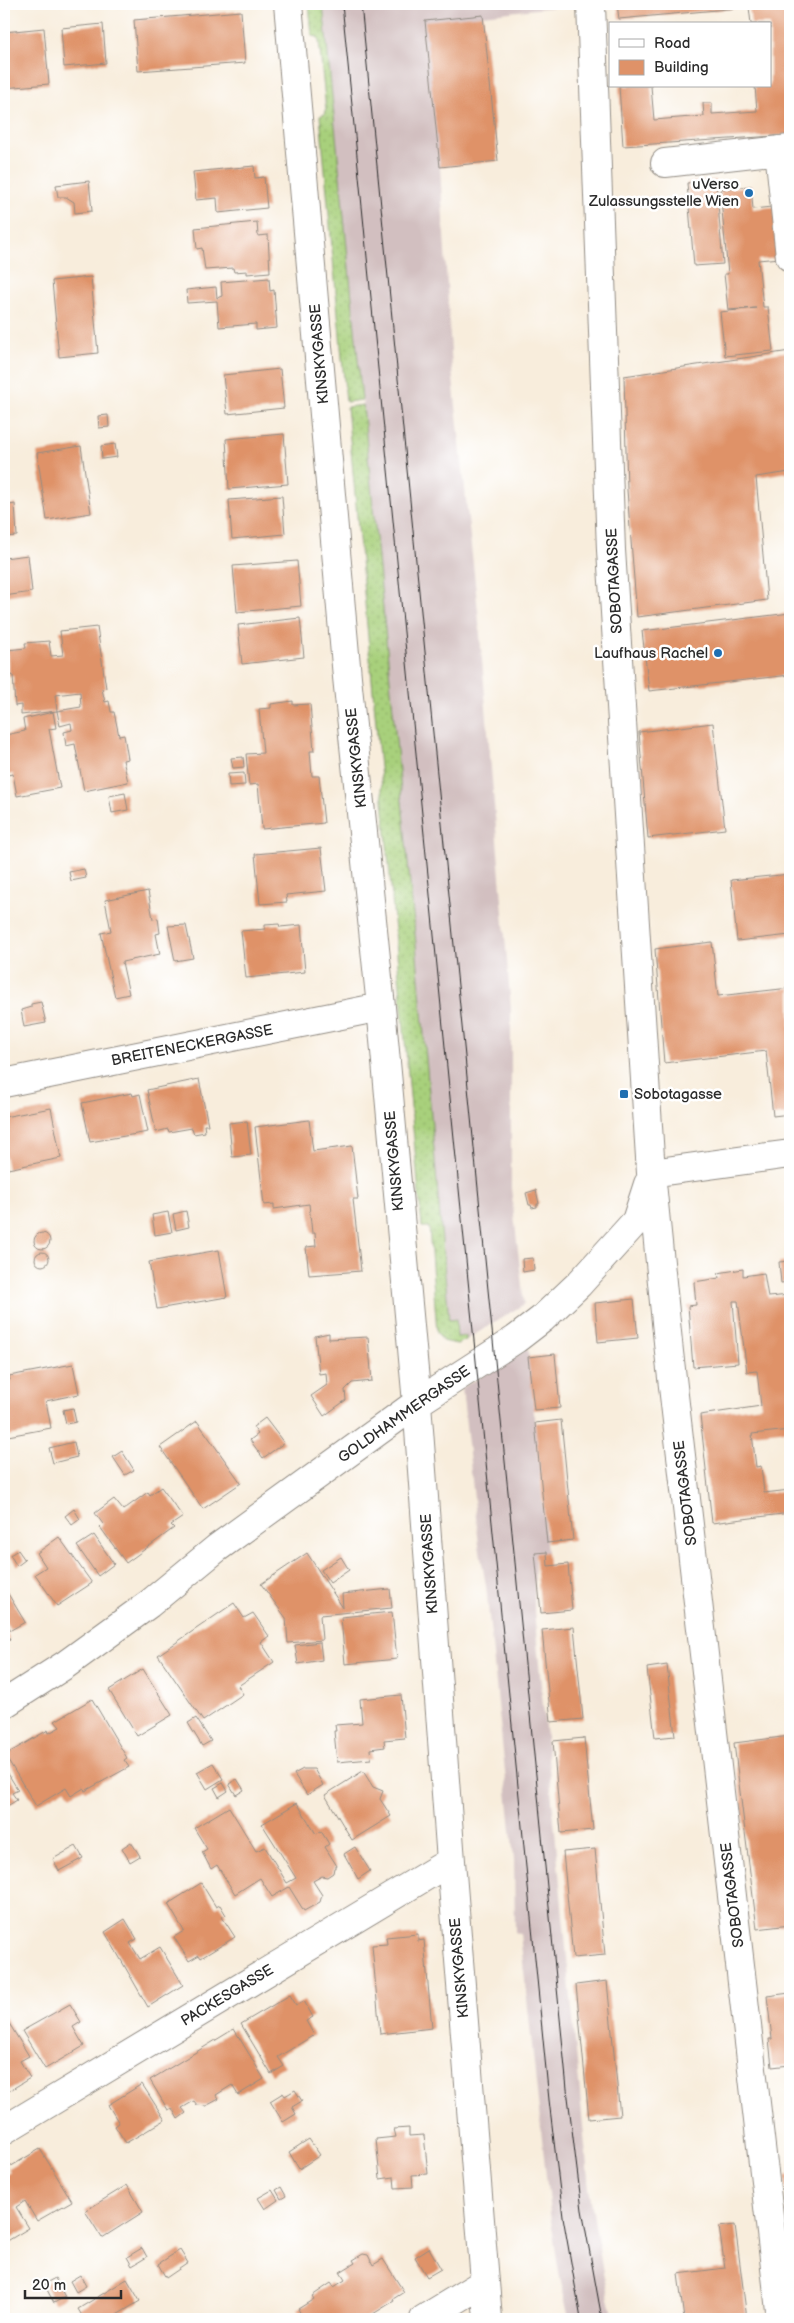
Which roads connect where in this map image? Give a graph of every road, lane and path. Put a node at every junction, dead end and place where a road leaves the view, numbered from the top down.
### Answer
1 (288, 4) edge
2 (591, 4) edge
3 (785, 150) edge
4 (665, 163) dead end
5 (790, 257) edge
6 (381, 1007) junction
7 (4, 1083) edge
8 (790, 1154) edge
9 (651, 1173) junction
10 (417, 1403) junction
11 (4, 1704) edge
12 (450, 1860) junction
13 (4, 2130) edge
14 (485, 2282) junction
15 (424, 2319) edge
16 (488, 2319) edge
17 (781, 2319) edge

1 - 6 street, KINSKYGASSE
2 - 9 street, SOBOTAGASSE
3 - 4 street
3 - 5 street
6 - 7 street, BREITENECKERGASSE
6 - 10 street, KINSKYGASSE
8 - 9 street
9 - 10 street, GOLDHAMMERGASSE
9 - 17 street, SOBOTAGASSE
10 - 11 street, GOLDHAMMERGASSE
10 - 12 street, KINSKYGASSE
12 - 13 street, PACKESGASSE
12 - 14 street, KINSKYGASSE
14 - 15 street
14 - 16 street, KINSKYGASSE

